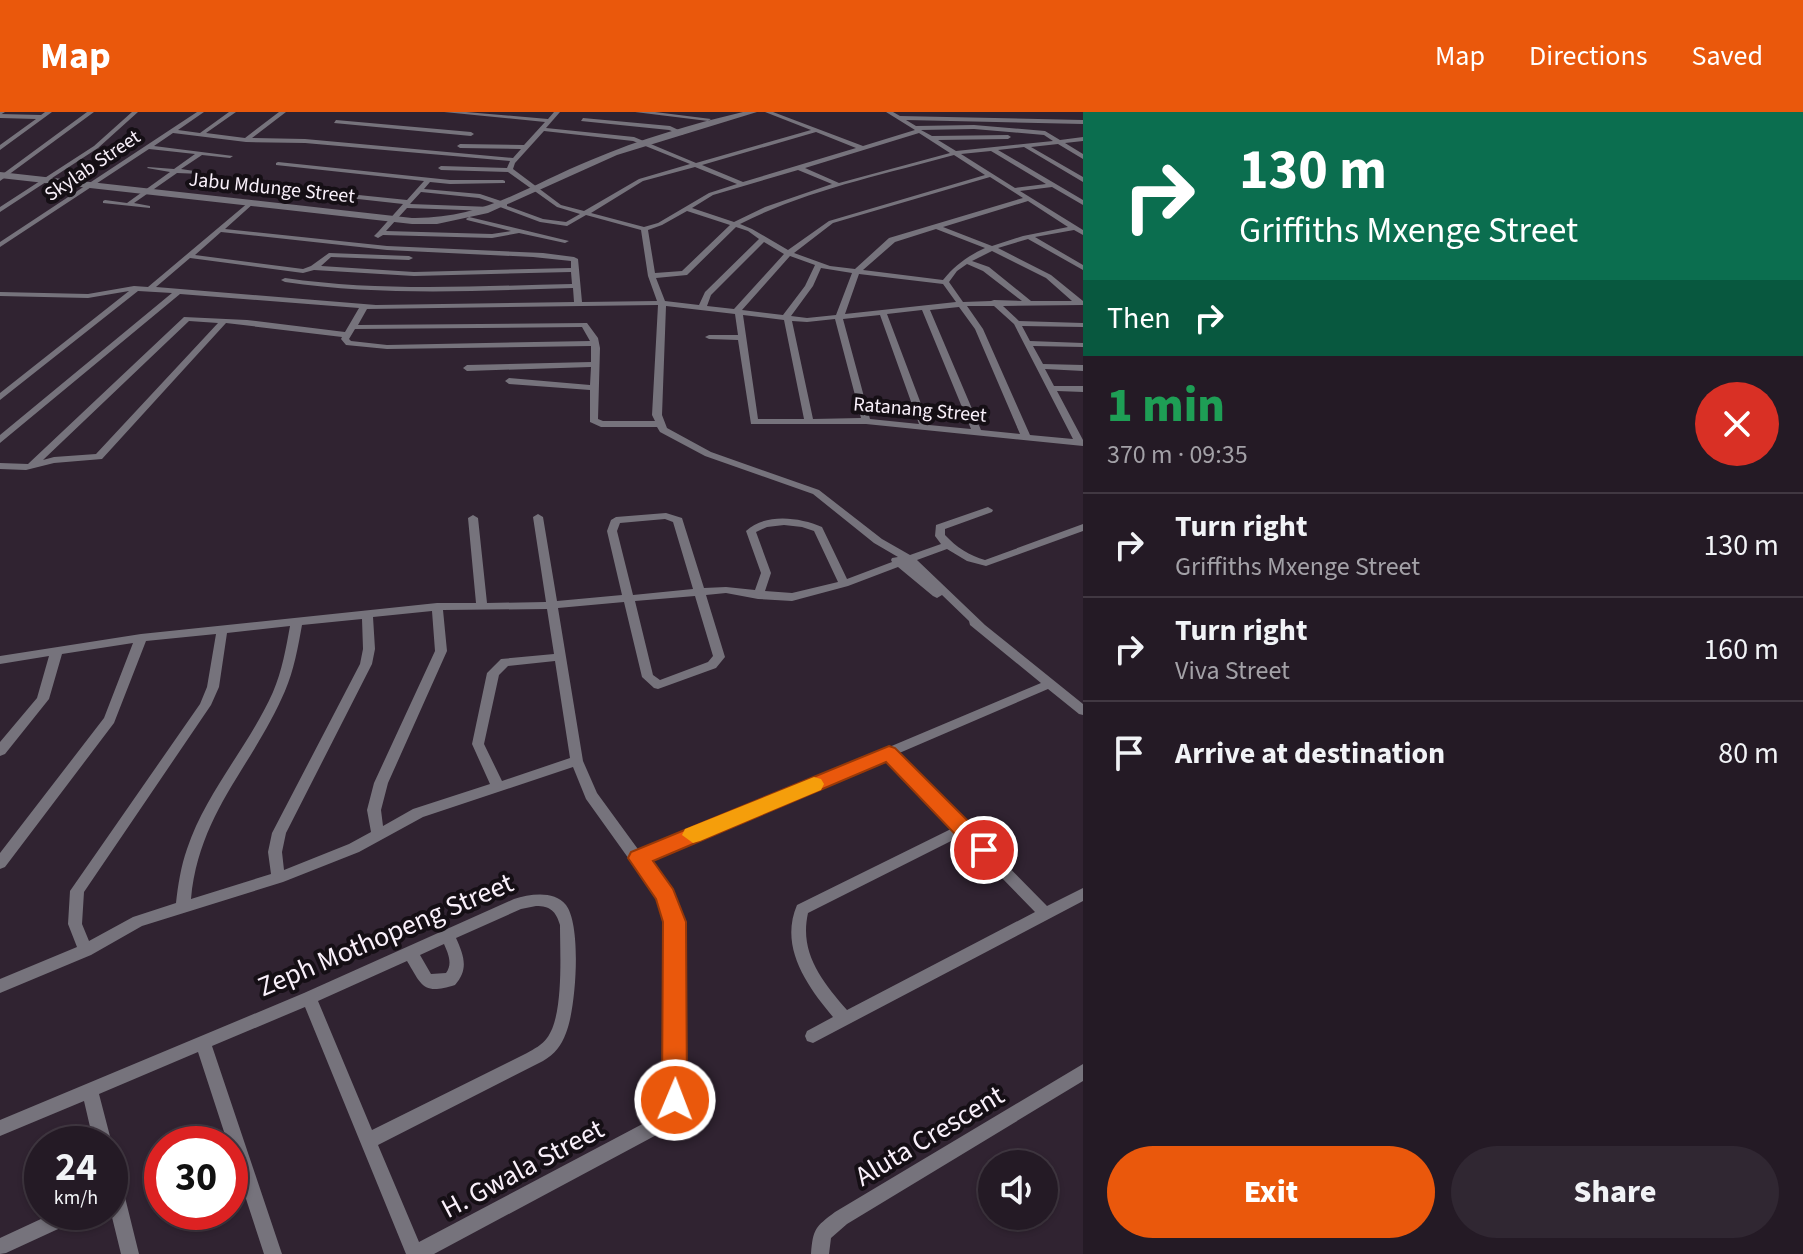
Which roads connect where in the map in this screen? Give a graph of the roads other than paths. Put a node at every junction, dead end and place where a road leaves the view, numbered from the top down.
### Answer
1 (91, 112) edge
2 (135, 112) edge
3 (201, 112) edge
4 (233, 112) edge
5 (283, 112) edge
6 (447, 112) edge
7 (524, 112) edge
8 (557, 112) edge
9 (588, 112) edge
10 (638, 112) edge
11 (649, 112) edge
12 (753, 112) edge
13 (768, 112) edge
14 (889, 112) edge
15 (1027, 112) edge
16 (0, 114) edge
17 (491, 114) edge
18 (46, 115) edge
19 (517, 118) junction
20 (711, 118) edge
21 (898, 118) junction
22 (221, 120) junction
23 (583, 120) junction
24 (231, 121) dead end
25 (549, 121) junction
26 (336, 122) dead end
27 (1037, 122) junction
28 (1083, 122) edge
29 (1064, 123) junction
30 (543, 129) junction
31 (917, 130) junction
32 (172, 131) junction
33 (815, 131) junction
34 (573, 132) junction
35 (682, 133) junction
36 (1035, 133) junction
37 (471, 134) junction
38 (200, 135) junction
39 (1083, 137) edge
40 (931, 138) junction
41 (246, 140) junction
42 (1058, 141) junction
43 (647, 144) junction
44 (1023, 145) junction
45 (460, 146) junction
46 (148, 147) junction
47 (526, 147) junction
48 (0, 148) edge
49 (862, 148) junction
50 (990, 148) junction
51 (200, 153) junction
52 (955, 153) junction
53 (887, 154) dead end
54 (230, 156) dead end
55 (449, 156) junction
56 (872, 157) dead end
57 (1083, 157) edge
58 (515, 160) junction
59 (278, 164) dead end
60 (696, 165) junction
61 (798, 167) junction
62 (150, 168) dead end
63 (441, 168) dead end
64 (508, 170) junction
65 (175, 171) junction
66 (199, 173) dead end
67 (991, 175) junction
68 (2, 176) edge
69 (429, 179) junction
70 (48, 180) junction
71 (1083, 180) edge
72 (503, 182) junction
73 (742, 184) junction
74 (91, 185) junction
75 (839, 185) junction
76 (1053, 185) junction
77 (251, 186) dead end
78 (512, 187) dead end
79 (418, 190) junction
80 (535, 190) junction
81 (1014, 190) junction
82 (147, 191) junction
83 (1028, 199) junction
84 (105, 202) dead end
85 (251, 203) junction
86 (1083, 203) edge
87 (406, 204) junction
88 (128, 205) junction
89 (500, 206) junction
90 (148, 207) dead end
91 (686, 208) junction
92 (0, 210) edge
93 (584, 214) junction
94 (393, 219) junction
95 (469, 219) junction
96 (734, 225) junction
97 (937, 227) junction
98 (644, 229) junction
99 (219, 230) junction
100 (1081, 231) edge
101 (516, 232) junction
102 (380, 233) junction
103 (1029, 237) junction
104 (763, 239) junction
105 (565, 241) dead end
106 (0, 245) edge
107 (368, 247) junction
108 (992, 249) junction
109 (789, 253) junction
110 (543, 255) junction
111 (188, 256) junction
112 (966, 261) junction
113 (819, 264) junction
114 (314, 268) junction
115 (1083, 268) edge
116 (295, 270) junction
117 (574, 270) junction
118 (856, 272) junction
119 (652, 276) junction
120 (285, 280) junction
121 (945, 282) junction
122 (576, 286) junction
123 (138, 288) junction
124 (150, 289) junction
125 (179, 291) junction
126 (0, 294) edge
127 (265, 299) junction
128 (994, 302) junction
129 (1028, 302) junction
130 (662, 303) junction
131 (1081, 303) edge
132 (961, 304) junction
133 (578, 305) junction
134 (703, 306) junction
135 (364, 307) junction
136 (925, 308) junction
137 (738, 313) junction
138 (883, 313) junction
139 (839, 318) junction
140 (788, 319) junction
141 (225, 320) junction
142 (1017, 323) junction
143 (1083, 325) edge
144 (351, 331) junction
145 (709, 337) dead end
146 (743, 338) junction
147 (595, 343) junction
148 (1027, 343) junction
149 (1083, 345) edge
150 (596, 364) junction
151 (1039, 366) junction
152 (467, 368) dead end
153 (1083, 368) edge
154 (509, 381) dead end
155 (595, 388) junction
156 (1050, 388) junction
157 (1083, 389) edge
158 (0, 397) edge
159 (809, 419) junction
160 (866, 421) junction
161 (659, 424) junction
162 (925, 427) junction
163 (977, 432) junction
164 (1026, 437) junction
165 (0, 440) edge
166 (1081, 443) edge
167 (32, 465) junction
168 (0, 466) edge
169 (988, 510) dead end
170 (538, 517) dead end
171 (473, 518) dead end
172 (1083, 527) edge
173 (948, 545) junction
174 (904, 560) junction
175 (844, 584) junction
176 (699, 591) junction
177 (758, 595) junction
178 (627, 596) junction
179 (553, 605) junction
180 (437, 607) junction
181 (482, 607) junction
182 (367, 614) junction
183 (297, 621) junction
184 (222, 630) junction
185 (141, 638) junction
186 (57, 650) junction
187 (560, 657) junction
188 (0, 660) edge
189 (1049, 684) junction
190 (1083, 711) edge
191 (0, 751) edge
192 (889, 753) junction
193 (577, 761) junction
194 (497, 785) junction
195 (963, 829) junction
196 (378, 836) junction
197 (639, 858) junction
198 (0, 863) edge
199 (278, 878) junction
200 (1083, 894) edge
201 (183, 908) junction
202 (1046, 914) junction
203 (447, 935) junction
204 (86, 950) junction
205 (410, 952) junction
206 (0, 986) edge
207 (309, 998) junction
208 (845, 1020) junction
209 (813, 1036) dead end
210 (203, 1043) junction
211 (1083, 1072) edge
212 (90, 1090) junction
213 (99, 1126) edge
214 (0, 1128) edge
215 (370, 1140) junction
216 (37, 1230) edge
217 (123, 1230) edge
218 (0, 1247) edge
219 (130, 1254) edge
220 (273, 1254) edge
221 (415, 1254) edge
222 (820, 1254) edge

1 - 68 street
2 - 70 street
3 - 32 street, Skylab Street
4 - 22 street
5 - 41 street
6 - 17 street
7 - 19 street
8 - 25 street
9 - 23 street
10 - 11 street
11 - 20 street
12 - 20 street, Jabu Mdunge Street
13 - 33 street
14 - 21 street
15 - 27 street
16 - 18 street
17 - 19 street
17 - 37 street
18 - 48 street
19 - 25 street
20 - 35 street, Jabu Mdunge Street
21 - 27 street
21 - 31 street
22 - 24 street
22 - 38 street
23 - 34 street
23 - 35 street
25 - 30 street
26 - 37 street
27 - 29 street
28 - 29 street
29 - 39 street
30 - 34 street
30 - 47 street
31 - 36 street
31 - 40 street
31 - 49 street
32 - 38 street
32 - 46 street, Skylab Street
33 - 49 street
33 - 60 street
34 - 43 street
35 - 43 street, Jabu Mdunge Street
36 - 40 street
36 - 42 street
37 - 45 street
38 - 41 street
39 - 42 street
40 - 52 street
41 - 55 street
42 - 44 street
42 - 57 street
43 - 60 street
43 - 80 street, Jabu Mdunge Street
44 - 50 street
44 - 71 street
45 - 47 street
45 - 55 street
46 - 51 street
46 - 74 street, Skylab Street
47 - 58 street
49 - 53 street
49 - 56 street
49 - 61 street
50 - 52 street
50 - 76 street
51 - 54 street
51 - 65 street
52 - 67 street
52 - 75 street
55 - 58 street
58 - 64 street
59 - 69 street
60 - 73 street
60 - 93 street
61 - 73 street
61 - 75 street
62 - 65 street
63 - 64 street
64 - 72 street
64 - 80 street
65 - 66 street
65 - 82 street
67 - 81 street
67 - 109 street
68 - 70 street, Jabu Mdunge Street
69 - 72 street
69 - 79 street
70 - 74 street, Jabu Mdunge Street
70 - 92 street
72 - 78 street
73 - 91 street
74 - 82 street, Jabu Mdunge Street
74 - 106 street, Skylab Street
75 - 96 street
76 - 81 street
76 - 86 street
77 - 87 street
79 - 87 street
79 - 89 street
80 - 89 street, Jabu Mdunge Street
80 - 93 street
81 - 83 street
82 - 85 street, Jabu Mdunge Street
82 - 88 street
83 - 97 street
83 - 100 street
84 - 88 street
85 - 94 street, Jabu Mdunge Street
85 - 99 street
87 - 89 street
87 - 94 street
88 - 90 street
89 - 93 street
89 - 95 street, Jabu Mdunge Street
91 - 96 street
91 - 98 street
93 - 98 street
94 - 95 street, Jabu Mdunge Street
94 - 102 street
95 - 101 street
96 - 104 street
96 - 119 street
97 - 108 street
97 - 118 street
98 - 119 street
99 - 107 street
99 - 111 street
100 - 103 street
101 - 102 street
101 - 105 street
102 - 107 street
103 - 108 street
103 - 115 street
104 - 109 street
104 - 134 street
107 - 110 street
108 - 112 street
108 - 131 street
109 - 113 street
109 - 137 street
110 - 114 street
110 - 117 street
111 - 116 street
111 - 124 street
112 - 121 street
112 - 129 street
113 - 118 street
113 - 140 street
114 - 116 street
114 - 117 street
116 - 120 street
117 - 122 street
118 - 121 street
118 - 139 street
119 - 130 street
120 - 122 street
120 - 127 street
121 - 132 street
122 - 133 street
123 - 124 street
123 - 126 street
123 - 158 street
124 - 125 street
125 - 127 street
125 - 165 street
127 - 135 street
128 - 129 street
128 - 132 street
128 - 142 street
129 - 131 street
130 - 133 street
130 - 134 street
130 - 161 street
132 - 136 street
132 - 164 street
133 - 135 street
134 - 137 street
135 - 144 street
136 - 138 street
136 - 163 street
137 - 140 street
137 - 146 street
138 - 139 street
138 - 162 street
139 - 140 street
139 - 160 street
140 - 159 street
141 - 144 street
141 - 167 street
141 - 167 street
142 - 143 street
142 - 148 street
144 - 147 street
144 - 147 street
145 - 146 street
146 - 159 street, Ratanang Street
147 - 150 street
148 - 149 street
148 - 151 street
150 - 152 street
150 - 155 street
151 - 153 street
151 - 156 street
154 - 155 street
155 - 161 street
156 - 157 street
156 - 166 street
159 - 160 street, Ratanang Street
160 - 162 street, Ratanang Street
161 - 174 street
162 - 163 street, Ratanang Street
163 - 164 street, Ratanang Street
164 - 166 street, Ratanang Street
167 - 168 street
169 - 173 street
170 - 179 street
171 - 181 street
172 - 173 street
173 - 174 street
174 - 175 street
174 - 189 street
175 - 177 street
175 - 177 street
176 - 177 street
176 - 178 street
176 - 178 street
176 - 178 street
178 - 179 street
179 - 181 street
179 - 187 street
180 - 181 street
180 - 182 street
180 - 196 street
182 - 183 street
182 - 199 street
183 - 184 street
183 - 201 street
184 - 185 street
184 - 204 street
185 - 186 street
185 - 198 street
186 - 188 street
186 - 191 street
187 - 193 street
187 - 194 street
189 - 190 street
189 - 192 street
192 - 195 street
192 - 197 street
193 - 194 street
193 - 197 street
194 - 196 street
195 - 202 street
195 - 208 street
196 - 199 street
197 - 221 street, H. Gwala Street
199 - 201 street
200 - 202 street
201 - 204 street
202 - 208 street
203 - 205 street, Zeph Mothopeng Street
203 - 205 street
203 - 215 street, Zeph Mothopeng Street
204 - 206 street
205 - 207 street, Zeph Mothopeng Street
207 - 210 street, Zeph Mothopeng Street
207 - 215 street
208 - 209 street
210 - 212 street, Zeph Mothopeng Street
210 - 220 street
211 - 222 street, Aluta Crescent
212 - 213 street
212 - 214 street, Zeph Mothopeng Street
215 - 221 street
216 - 218 street
217 - 219 street

